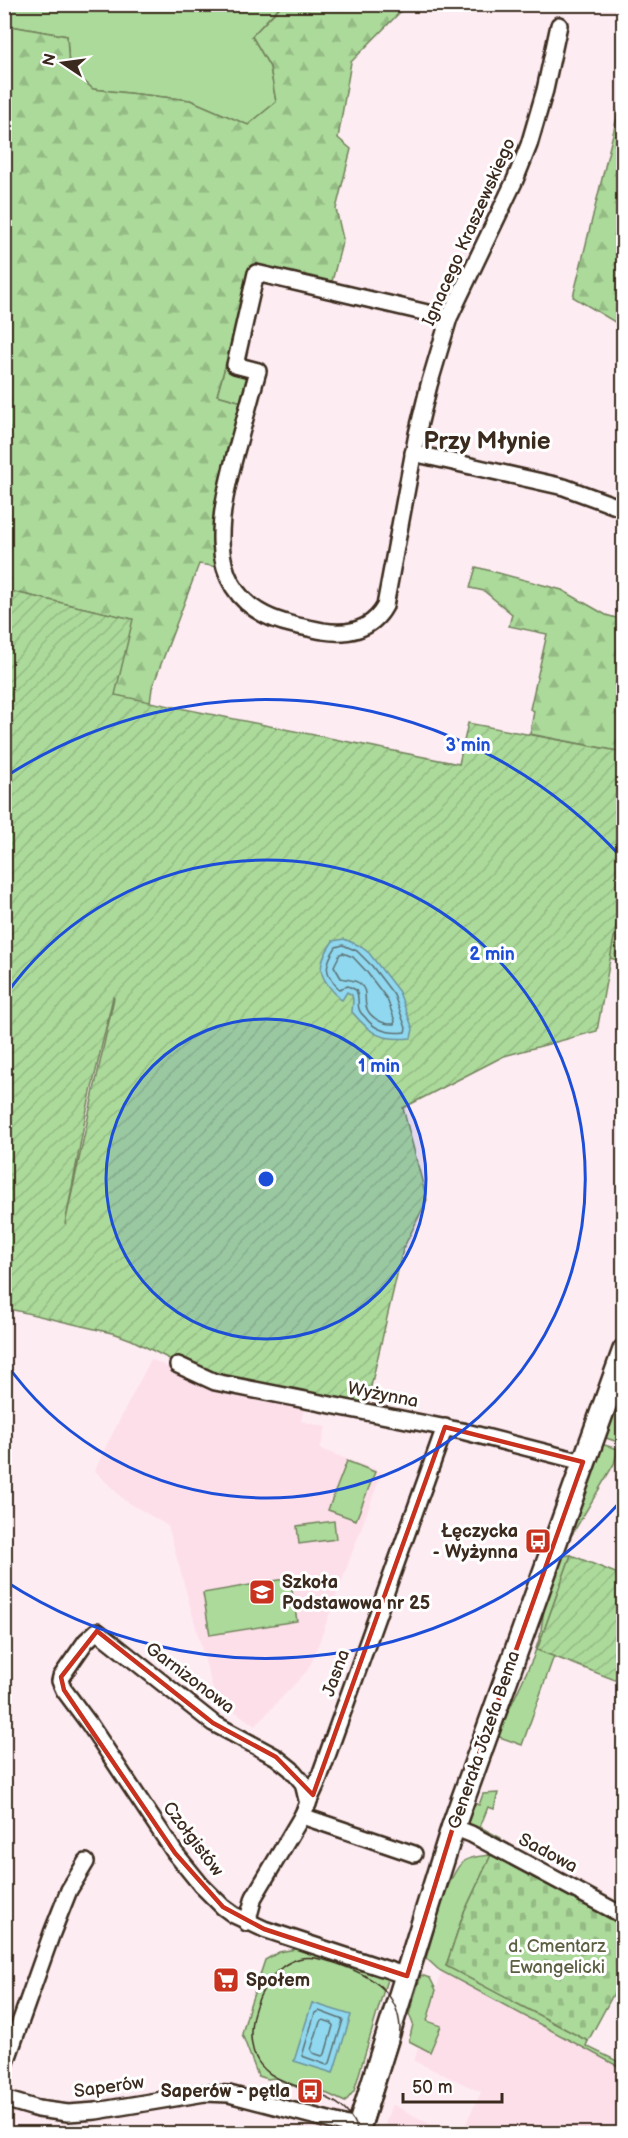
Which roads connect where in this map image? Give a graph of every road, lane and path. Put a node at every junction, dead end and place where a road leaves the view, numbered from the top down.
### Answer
1 (559, 25) dead end
2 (449, 318) junction
3 (413, 453) junction
4 (624, 509) edge
5 (624, 1351) edge
6 (178, 1365) dead end
7 (445, 1427) junction
8 (583, 1462) junction
9 (97, 1631) joint
10 (305, 1810) junction
11 (453, 1827) junction
12 (414, 1854) dead end
13 (86, 1862) dead end
14 (624, 1916) edge
15 (247, 1923) junction
16 (407, 1976) junction
17 (4, 2068) edge
18 (4, 2099) edge
19 (358, 2131) edge

1 - 2 street, Ignacego Kraszewskiego
2 - 3 street, Ignacego Kraszewskiego
2 - 3 street, Ignacego Kraszewskiego
3 - 4 street
5 - 8 street, Generała Józefa Bema
6 - 7 street, Wyżynna
7 - 8 street, Wyżynna
7 - 10 street, Jasna
8 - 11 street, Generała Józefa Bema
9 - 10 street, Garnizonowa
9 - 15 street, Czołgistów
10 - 12 street
10 - 15 street, Jasna
11 - 14 street, Sadowa
11 - 16 street, Generała Józefa Bema
13 - 17 street
15 - 16 street, Czołgistów
16 - 19 street, Generała Józefa Bema
18 - 19 street, Saperów

